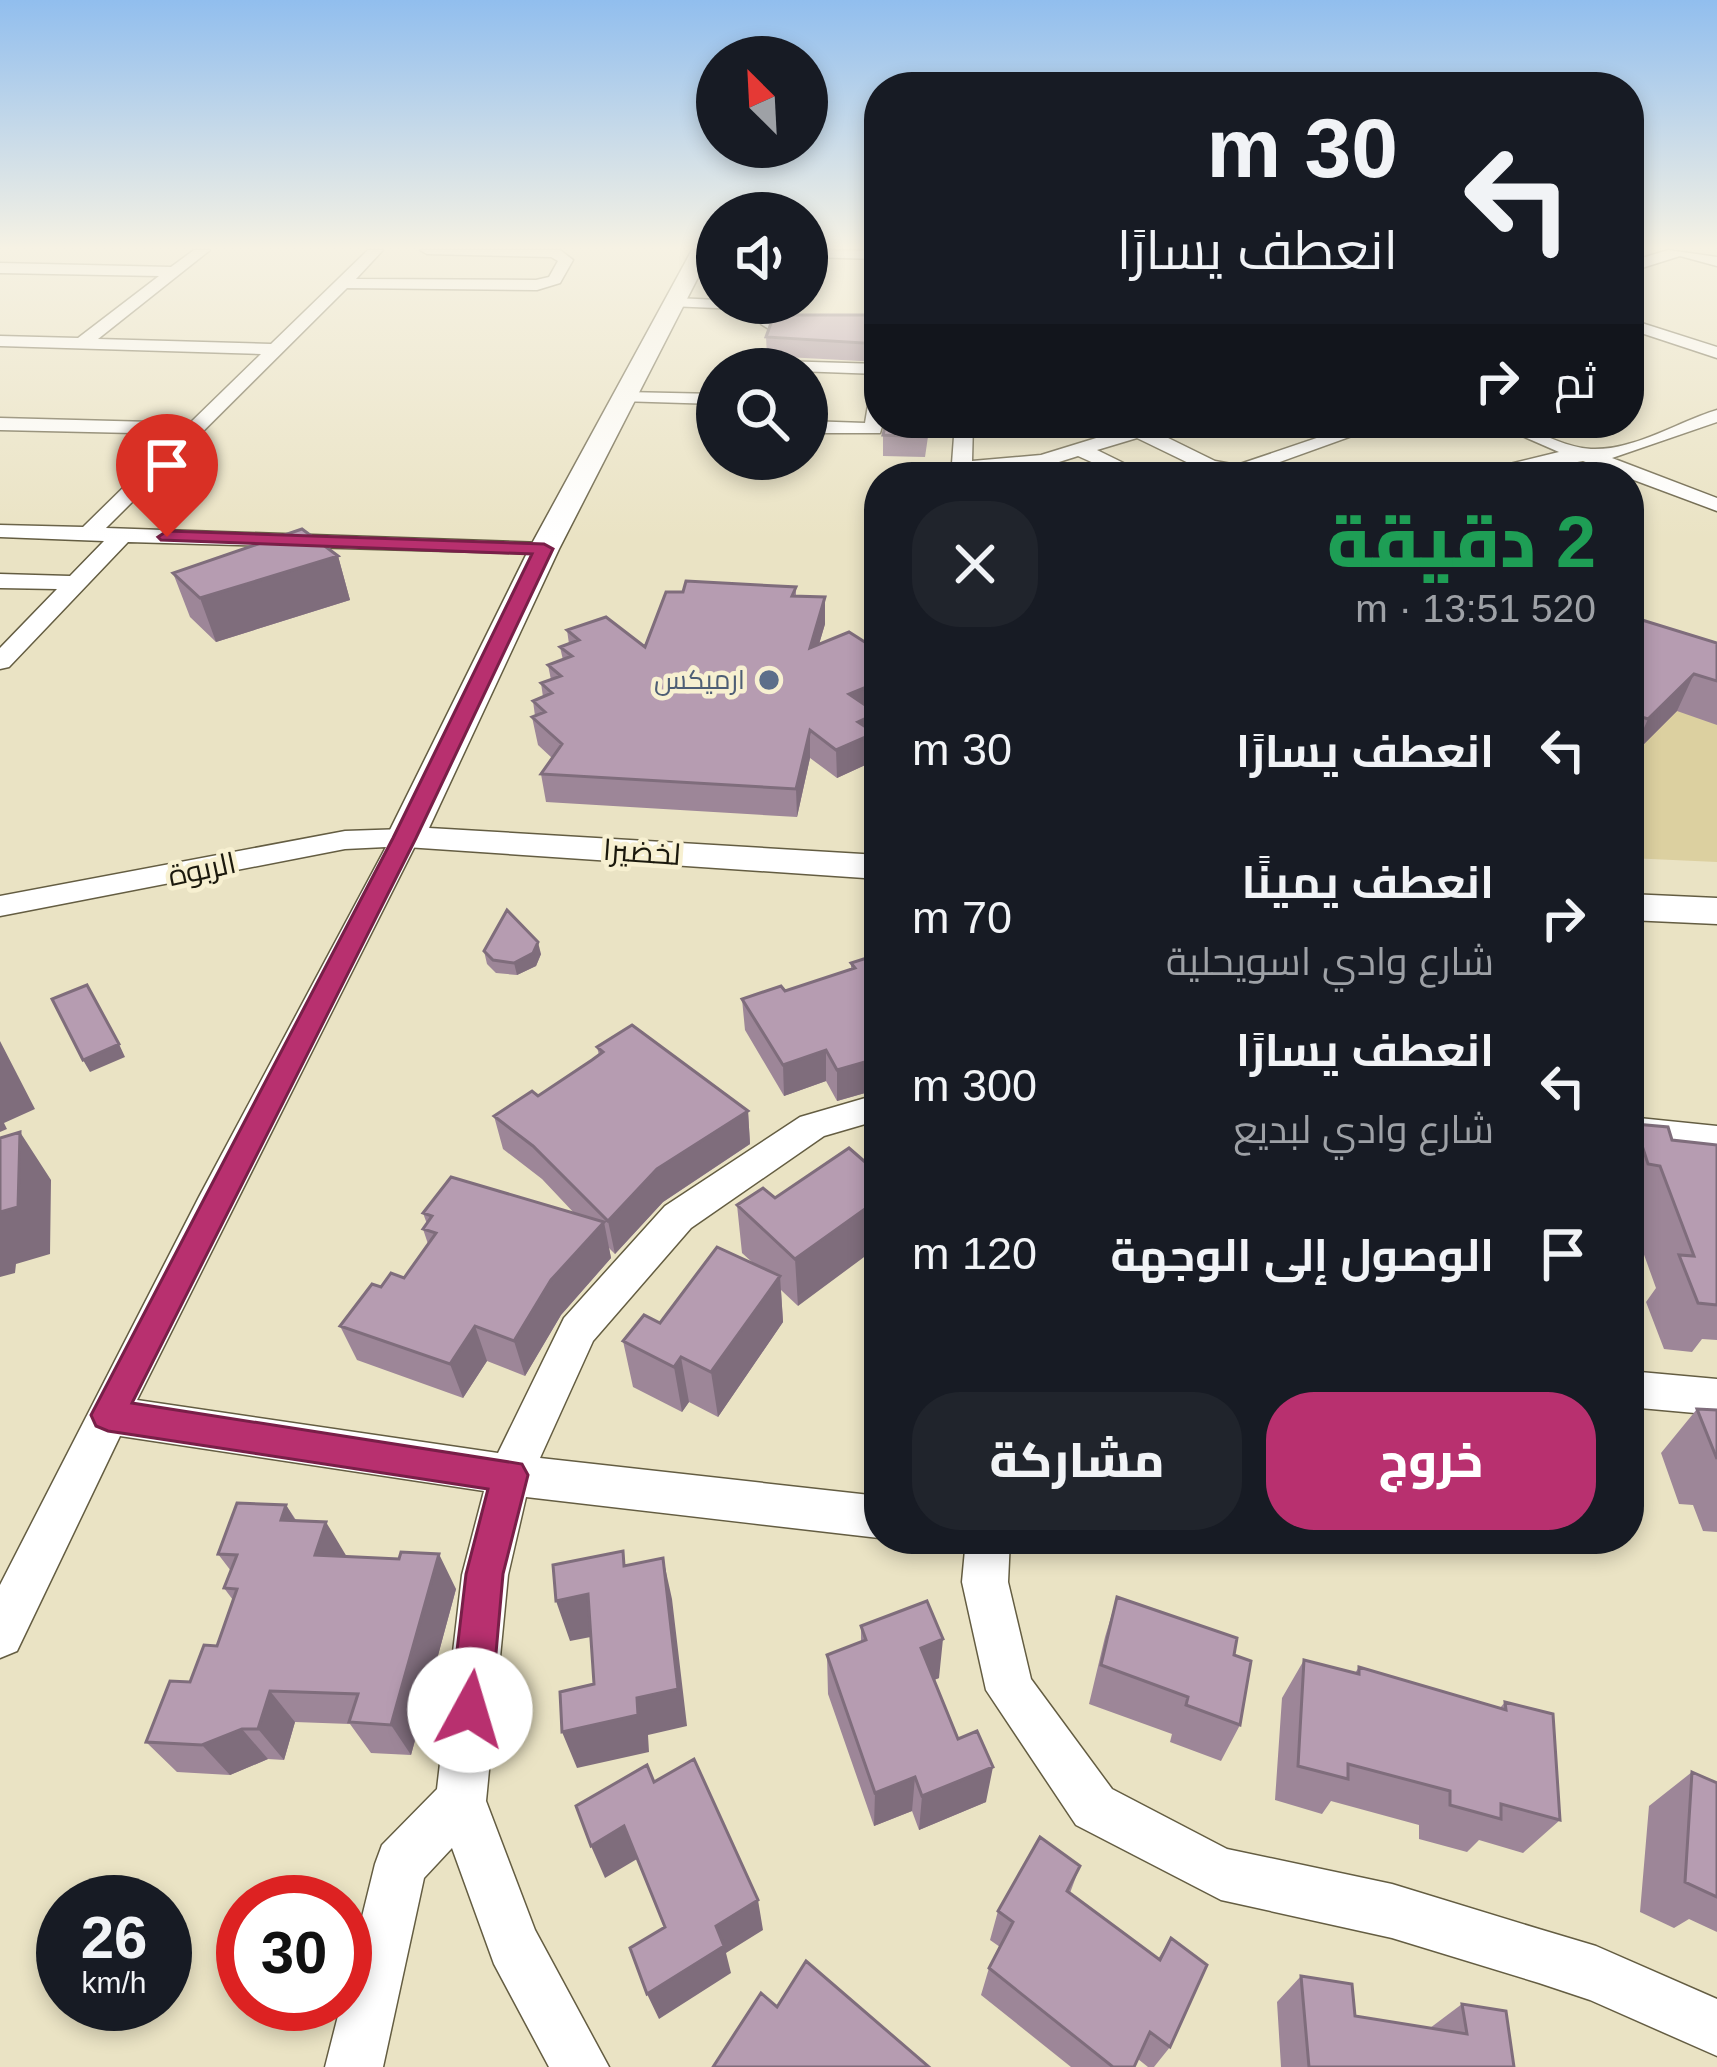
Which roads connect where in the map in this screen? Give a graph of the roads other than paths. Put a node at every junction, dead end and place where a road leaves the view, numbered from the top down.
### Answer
1 (177, 346) edge
2 (279, 346) edge
3 (652, 346) edge
4 (276, 349) junction
5 (828, 360) edge
6 (864, 366) edge
7 (696, 390) edge
8 (628, 392) junction
9 (696, 398) edge
10 (1717, 416) edge
11 (0, 424) edge
12 (828, 428) edge
13 (194, 429) junction
14 (864, 429) edge
15 (1119, 438) edge
16 (1153, 438) edge
17 (1334, 438) edge
18 (1538, 438) edge
19 (1088, 449) junction
20 (1580, 455) junction
21 (1036, 462) edge
22 (1112, 462) edge
23 (1202, 462) edge
24 (1262, 462) edge
25 (1544, 462) edge
26 (1599, 462) edge
27 (1644, 478) edge
28 (1717, 505) edge
29 (0, 531) edge
30 (88, 534) junction
31 (122, 535) junction
32 (544, 549) junction
33 (0, 581) edge
34 (76, 583) junction
35 (0, 662) edge
36 (405, 838) junction
37 (864, 866) edge
38 (0, 906) edge
39 (1644, 908) edge
40 (1717, 911) edge
41 (864, 1111) edge
42 (1644, 1132) edge
43 (1717, 1139) edge
44 (1644, 1390) edge
45 (1717, 1397) edge
46 (108, 1415) junction
47 (510, 1475) junction
48 (864, 1515) edge
49 (987, 1554) edge
50 (0, 1634) edge
51 (461, 1801) junction
52 (1717, 2028) edge
53 (354, 2067) edge
54 (580, 2067) edge

1 - 4 street
2 - 4 street
3 - 8 street
4 - 13 street
5 - 6 street
7 - 8 street
8 - 9 street
8 - 32 street
10 - 20 street
11 - 13 street
12 - 14 street
13 - 30 street
15 - 19 street
16 - 23 street
17 - 24 street
18 - 20 street
19 - 21 street
19 - 22 street
20 - 25 street
20 - 26 street
27 - 28 street
29 - 30 street
30 - 31 street
31 - 32 street
31 - 34 street
32 - 36 street
33 - 34 street
34 - 35 street
36 - 37 street, لخضيرا
36 - 38 street, الربوة
36 - 46 street
39 - 40 street
41 - 47 street
42 - 43 street
44 - 45 street
46 - 47 street
46 - 50 street
47 - 48 street
47 - 51 street
49 - 52 street
51 - 53 street
51 - 54 street

